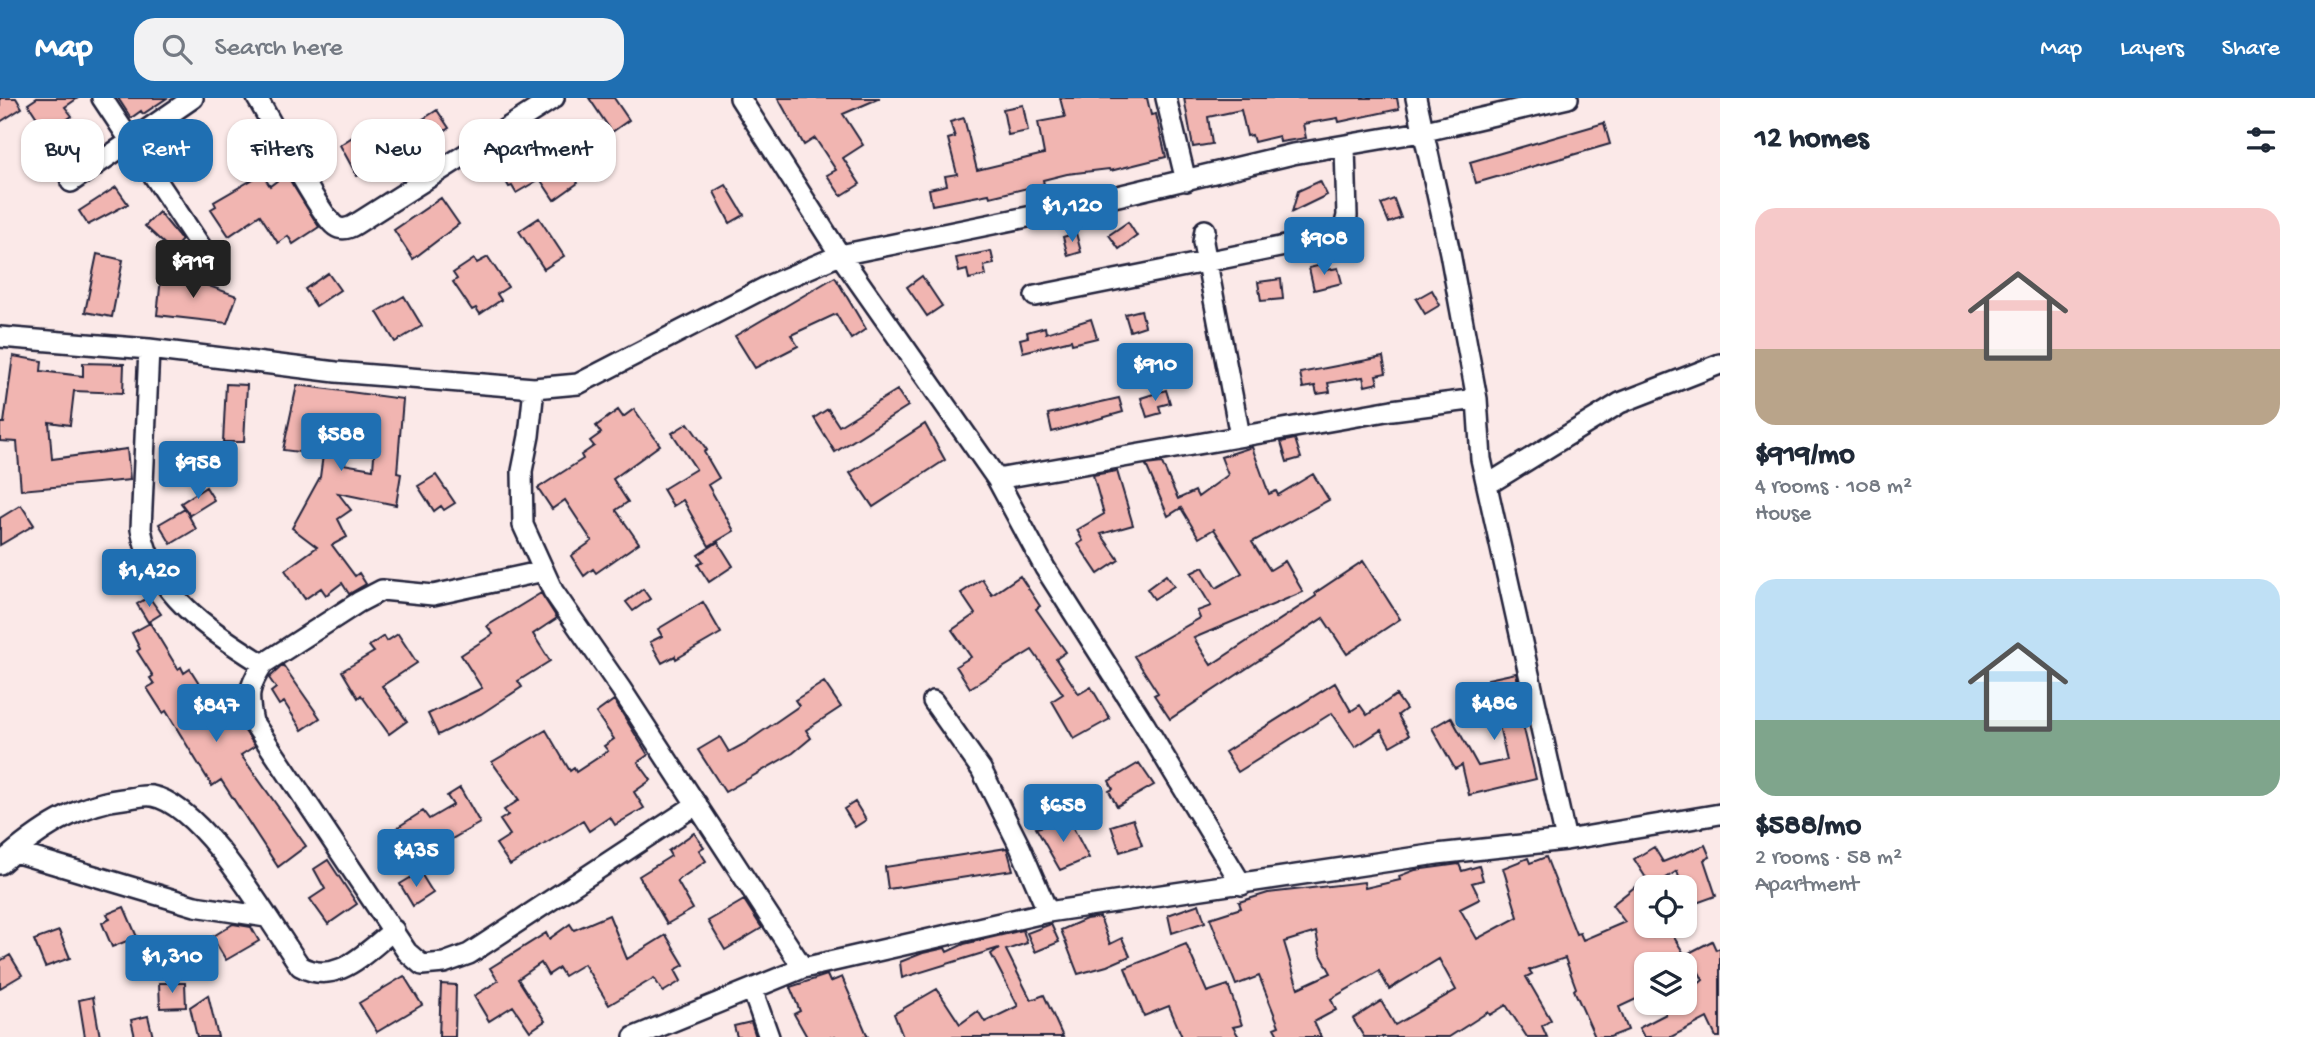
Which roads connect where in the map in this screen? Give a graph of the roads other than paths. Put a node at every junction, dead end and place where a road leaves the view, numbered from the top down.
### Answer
1 (102, 98) edge
2 (193, 98) edge
3 (257, 98) edge
4 (740, 98) edge
5 (1166, 98) edge
6 (1416, 98) edge
7 (1568, 98) edge
8 (550, 99) edge
9 (160, 119) edge
10 (118, 120) edge
11 (1421, 132) junction
12 (1345, 147) junction
13 (1186, 181) junction
14 (159, 182) edge
15 (1205, 230) dead end
16 (840, 255) junction
17 (209, 259) dead end
18 (1208, 263) junction
19 (1035, 296) dead end
20 (0, 337) edge
21 (149, 349) junction
22 (1720, 364) edge
23 (534, 388) junction
24 (1477, 398) junction
25 (1240, 436) junction
26 (997, 479) junction
27 (1487, 485) junction
28 (544, 571) junction
29 (263, 664) junction
30 (933, 701) dead end
31 (697, 804) junction
32 (1720, 814) edge
33 (1566, 840) junction
34 (7, 858) edge
35 (1241, 885) junction
36 (1048, 912) junction
37 (266, 917) junction
38 (394, 930) junction
39 (803, 968) junction
40 (752, 989) junction
41 (634, 1037) edge
42 (769, 1037) edge

1 - 10 street
2 - 9 street
3 - 8 street
4 - 16 street
5 - 13 street
6 - 11 street
7 - 11 street
11 - 12 street
11 - 24 street
12 - 13 street
12 - 18 street
13 - 16 street
14 - 17 street
15 - 18 street
16 - 23 street
16 - 26 street
18 - 19 street
18 - 25 street
20 - 21 street
21 - 23 street
21 - 29 street
22 - 27 street
23 - 28 street
24 - 25 street
24 - 27 street
25 - 26 street
26 - 35 street
27 - 33 street
28 - 29 street
28 - 31 street
29 - 38 street
30 - 36 street
31 - 38 street
31 - 39 street
32 - 33 street
33 - 35 street
34 - 37 street
34 - 37 street
35 - 36 street
36 - 39 street
37 - 38 street
39 - 40 street
40 - 41 street
40 - 42 street

